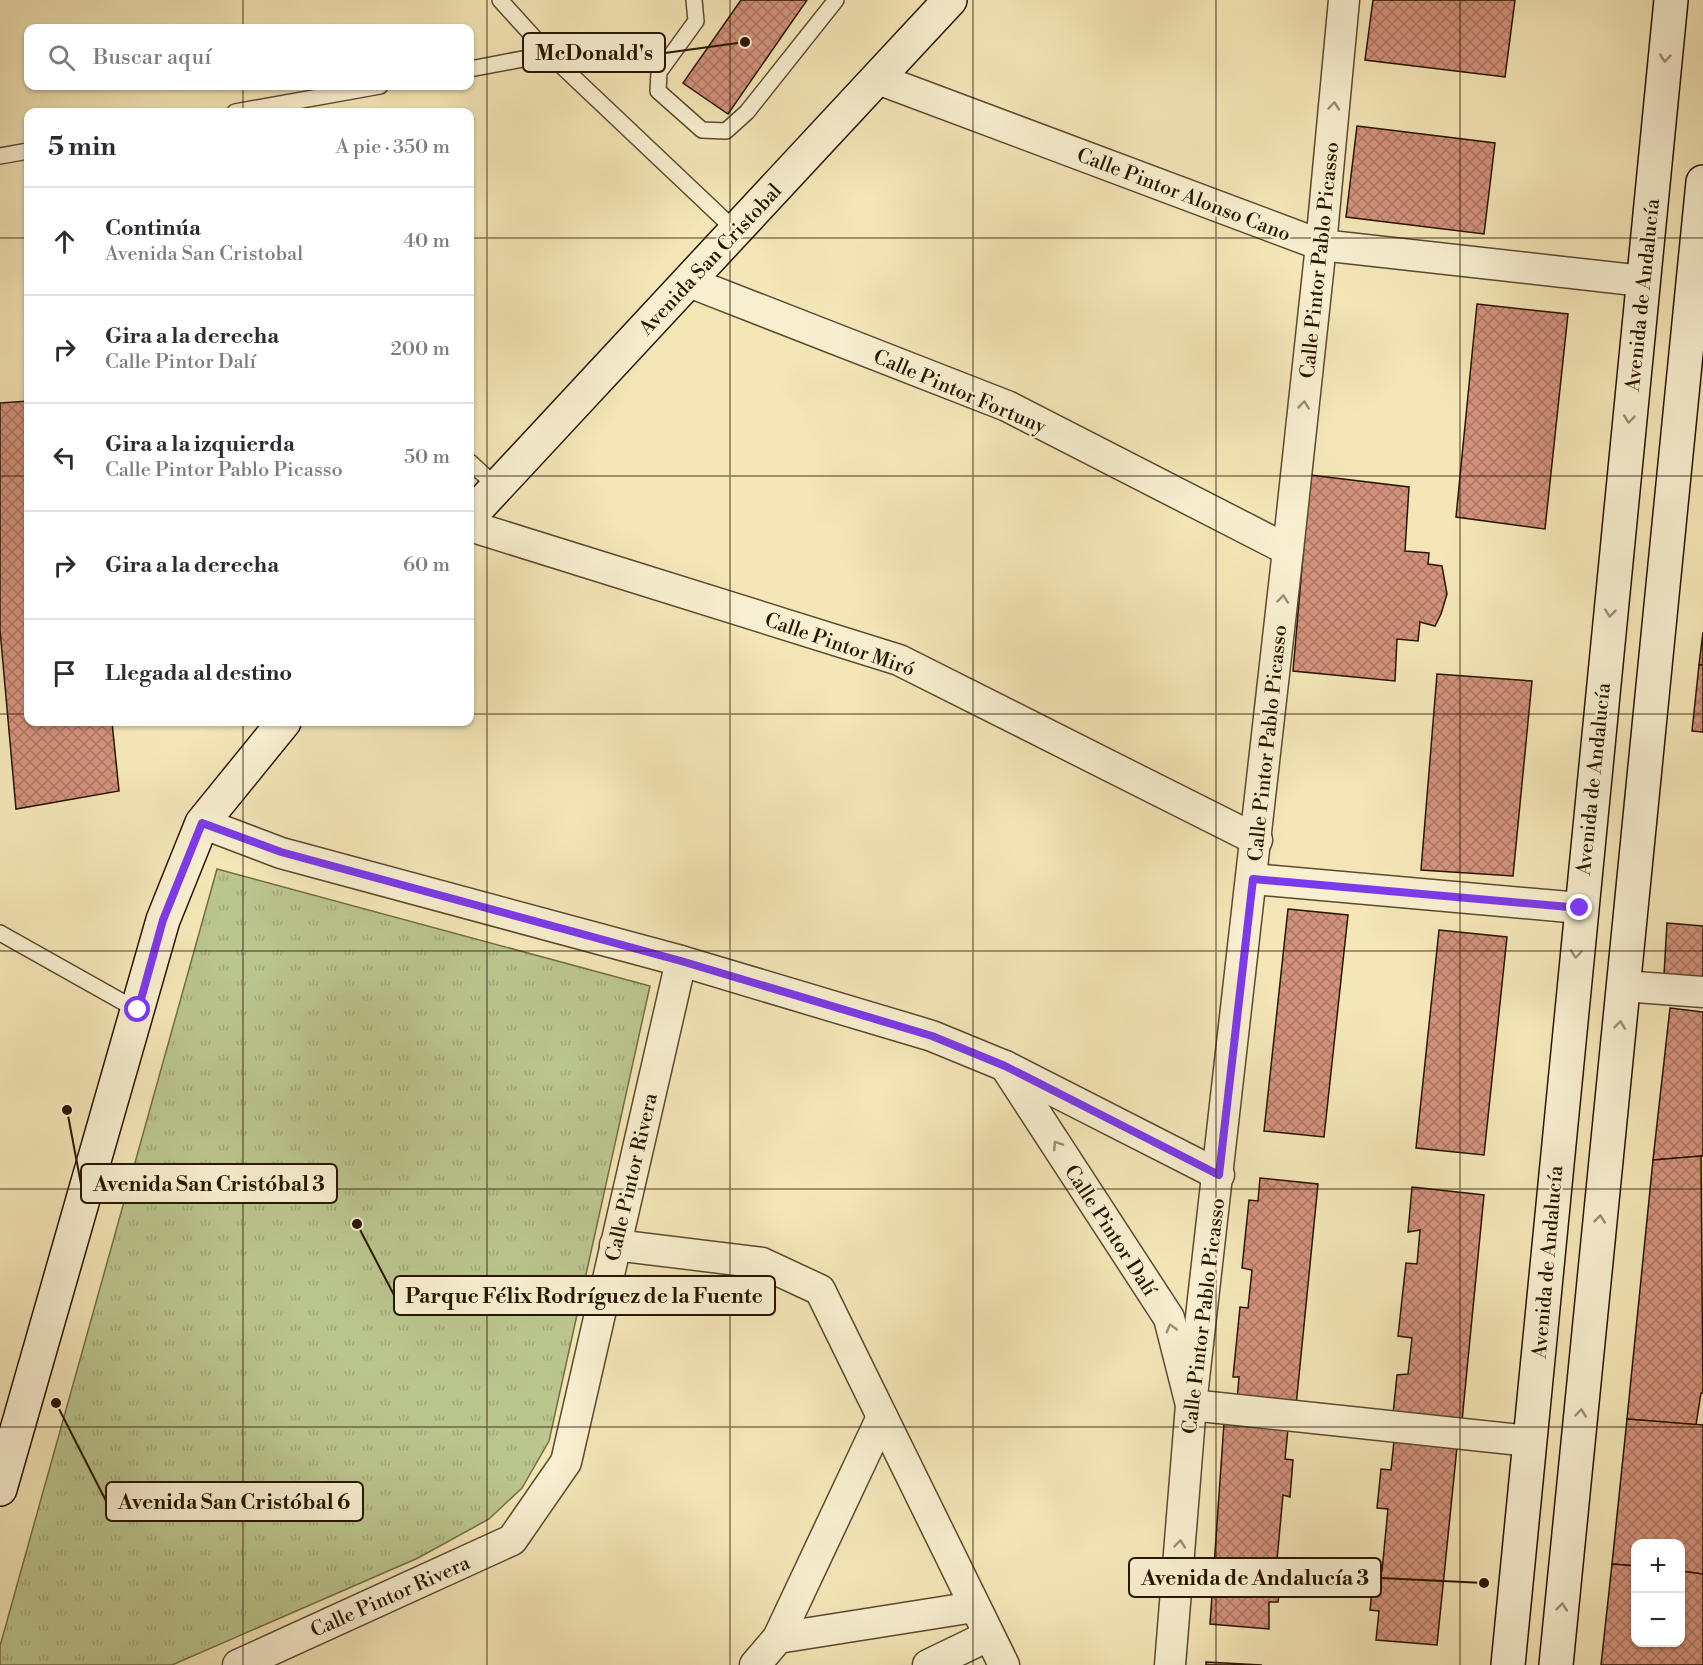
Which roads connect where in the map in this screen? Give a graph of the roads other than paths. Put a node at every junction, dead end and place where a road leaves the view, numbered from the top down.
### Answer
1 (500, 0) edge
2 (694, 0) edge
3 (836, 0) edge
4 (950, 0) edge
5 (1344, 0) edge
6 (1671, 0) edge
7 (549, 54) junction
8 (474, 68) edge
9 (878, 79) junction
10 (358, 90) edge
11 (257, 108) edge
12 (24, 152) edge
13 (0, 156) edge
14 (1703, 182) edge
15 (736, 231) junction
16 (1321, 245) junction
17 (1643, 281) junction
18 (689, 282) junction
19 (1695, 326) edge
20 (474, 466) edge
21 (497, 487) junction
22 (474, 512) edge
23 (474, 527) edge
24 (1288, 550) junction
25 (281, 726) edge
26 (202, 823) junction
27 (1257, 840) junction
28 (1253, 879) junction
29 (1580, 908) junction
30 (0, 933) edge
31 (681, 961) junction
32 (1623, 986) junction
33 (1703, 992) edge
34 (138, 1010) junction
35 (1005, 1066) junction
36 (1219, 1175) junction
37 (615, 1245) junction
38 (1191, 1405) junction
39 (882, 1417) junction
40 (1530, 1441) junction
41 (2, 1475) edge
42 (974, 1607) junction
43 (988, 1636) junction
44 (778, 1638) junction
45 (237, 1665) edge
46 (755, 1665) edge
47 (928, 1665) edge
48 (1004, 1665) edge
49 (1170, 1665) edge
50 (1508, 1665) edge
51 (1556, 1665) edge

1 - 7 lane
2 - 3 lane
4 - 9 main road, Avenida San Cristobal
16 -> 5 street, Calle Pintor Pablo Picasso
6 -> 17 main road, Avenida de Andalucía
7 - 8 lane
7 - 15 lane
9 - 15 main road, Avenida San Cristobal
9 - 16 street, Calle Pintor Alonso Cano
10 - 11 lane
12 - 13 lane
14 - 19 main road
15 - 18 main road, Avenida San Cristobal
16 - 17 street, Calle Pintor Alonso Cano
24 -> 16 street, Calle Pintor Pablo Picasso
17 -> 29 main road, Avenida de Andalucía
18 - 21 main road, Avenida San Cristobal
18 - 24 street, Calle Pintor Fortuny
19 - 32 main road
20 - 21 lane
21 - 22 main road, Avenida San Cristobal
23 - 27 street, Calle Pintor Miró
27 -> 24 street, Calle Pintor Pablo Picasso
25 - 26 main road
26 - 31 street
26 - 34 main road
27 - 28 street, Calle Pintor Pablo Picasso
28 - 29 street
28 - 36 street, Calle Pintor Pablo Picasso
29 -> 40 main road, Avenida de Andalucía
30 - 34 lane
31 - 35 street
31 - 37 street, Calle Pintor Rivera
32 - 33 street
51 -> 32 main road
34 - 41 main road
35 - 36 street
38 -> 35 street, Calle Pintor Dalí
36 - 38 street, Calle Pintor Pablo Picasso
37 - 39 street
37 - 45 street, Calle Pintor Rivera
38 - 40 street
49 -> 38 street, Calle Pintor Pablo Picasso
39 - 42 street
39 - 44 street
40 - 50 main road, Avenida de Andalucía
42 - 43 street
42 - 44 street
43 - 47 street
43 - 48 street
44 - 46 street

